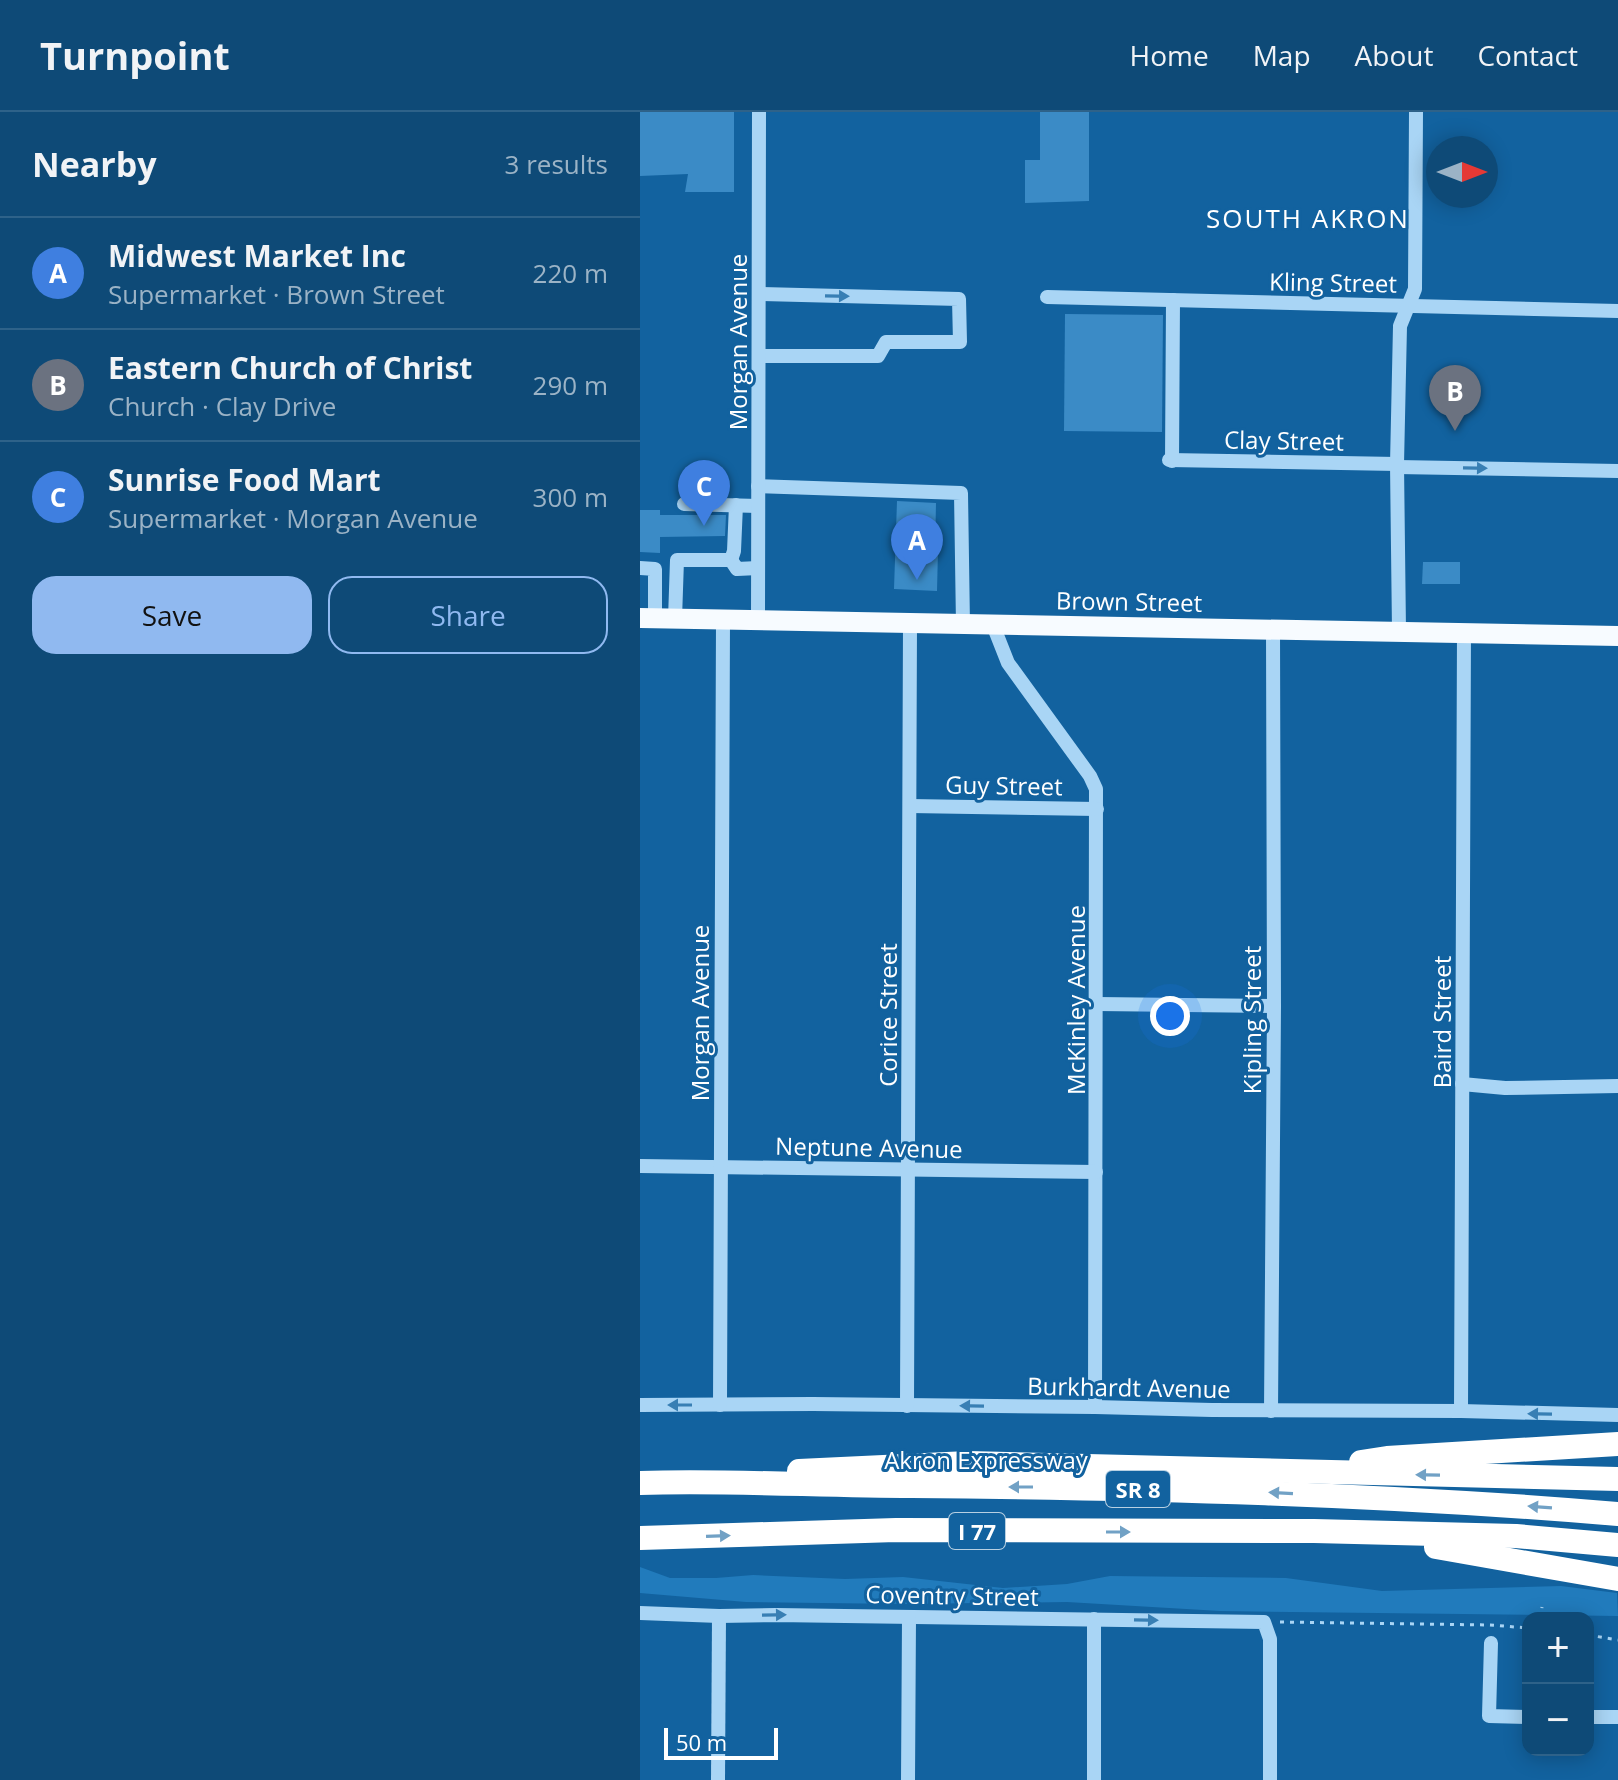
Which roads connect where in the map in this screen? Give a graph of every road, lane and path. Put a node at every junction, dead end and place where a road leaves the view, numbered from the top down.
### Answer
1 (759, 112) edge
2 (1416, 112) edge
3 (759, 294) junction
4 (1047, 297) dead end
5 (1173, 300) junction
6 (1408, 305) junction
7 (1618, 311) edge
8 (759, 356) junction
9 (1397, 465) junction
10 (1618, 471) edge
11 (758, 486) junction
12 (684, 504) dead end
13 (736, 505) junction
14 (758, 506) junction
15 (731, 560) junction
16 (648, 568) edge
17 (758, 568) junction
18 (676, 569) junction
19 (657, 619) edge
20 (758, 620) junction
21 (723, 621) junction
22 (910, 624) junction
23 (963, 625) junction
24 (993, 625) junction
25 (1273, 630) junction
26 (1399, 631) junction
27 (1464, 632) junction
28 (1618, 636) edge
29 (910, 806) junction
30 (1097, 809) junction
31 (1097, 1004) junction
32 (1274, 1006) junction
33 (1462, 1084) junction
34 (1618, 1086) edge
35 (640, 1166) edge
36 (720, 1167) junction
37 (908, 1169) junction
38 (1096, 1172) junction
39 (640, 1405) edge
40 (724, 1405) junction
41 (907, 1406) junction
42 (1095, 1407) junction
43 (1271, 1411) junction
44 (1461, 1411) junction
45 (1618, 1415) edge
46 (1618, 1444) edge
47 (1301, 1471) junction
48 (1618, 1479) edge
49 (648, 1482) edge
50 (1618, 1514) edge
51 (1314, 1531) junction
52 (640, 1538) edge
53 (1618, 1545) edge
54 (1616, 1579) edge
55 (1542, 1607) dead end
56 (1542, 1612) edge
57 (640, 1613) edge
58 (719, 1616) junction
59 (909, 1618) junction
60 (1094, 1619) junction
61 (1264, 1622) junction
62 (1522, 1628) edge
63 (1594, 1636) edge
64 (1618, 1640) edge
65 (1491, 1643) dead end
66 (1522, 1717) edge
67 (1594, 1717) edge
68 (1618, 1717) edge
69 (718, 1780) edge
70 (908, 1780) edge
71 (1094, 1780) edge
72 (1270, 1780) edge

1 - 3 street, Morgan Avenue
2 - 6 street
3 - 8 street, Morgan Avenue
3 -> 8 street
4 - 5 street, Kling Street
5 - 6 street, Kling Street
5 - 9 street, Clay Street
6 - 7 street, Kling Street
6 - 9 street
8 - 11 street, Morgan Avenue
9 -> 10 street, Clay Street
9 - 26 street
11 - 14 street, Morgan Avenue
11 - 23 street
12 - 13 street
13 - 14 street
13 - 15 street
14 - 17 street, Morgan Avenue
15 - 17 street
15 - 18 street
16 - 18 street
16 - 19 street
17 - 20 street, Morgan Avenue
18 - 19 street
19 - 21 main road, Brown Street
20 - 21 main road, Brown Street
20 - 22 main road, Brown Street
21 - 36 street, Morgan Avenue
22 - 23 main road, Brown Street
22 - 29 street, Corice Street
23 - 24 main road, Brown Street
24 - 25 main road, Brown Street
24 - 30 street, McKinley Avenue
25 - 26 main road, Brown Street
25 - 32 street, Kipling Street
26 - 27 main road, Brown Street
27 - 28 main road, Brown Street
27 - 33 street, Baird Street
29 - 30 street, Guy Street
29 - 37 street, Corice Street
30 - 31 street, McKinley Avenue
31 - 32 street
31 - 38 street, McKinley Avenue
32 - 43 street, Kipling Street
33 - 34 street
33 - 44 street, Baird Street
35 - 36 street, Neptune Avenue
36 - 37 street, Neptune Avenue
36 - 40 street, Morgan Avenue
37 - 38 street, Neptune Avenue
37 - 41 street, Corice Street
38 - 42 street, McKinley Avenue
40 -> 39 street, Burkhardt Avenue
40 - 41 street, Burkhardt Avenue
42 -> 41 street, Burkhardt Avenue
42 - 43 street, Burkhardt Avenue
43 - 44 street, Burkhardt Avenue
45 -> 44 street, Burkhardt Avenue
46 - 47 highway
48 -> 47 highway
47 - 49 highway
50 -> 49 highway, Akron Expressway / SR 8
52 -> 51 highway, I 77
51 - 53 highway
51 - 54 highway, I 77
55 - 56 path
57 - 58 street, Coventry Street
58 -> 59 street, Coventry Street
58 - 69 street
59 - 60 street, Coventry Street
59 - 70 street
60 -> 61 street, Coventry Street
60 - 71 street
61 - 62 path
61 - 72 street
63 - 64 path
65 - 66 street
67 - 68 street

